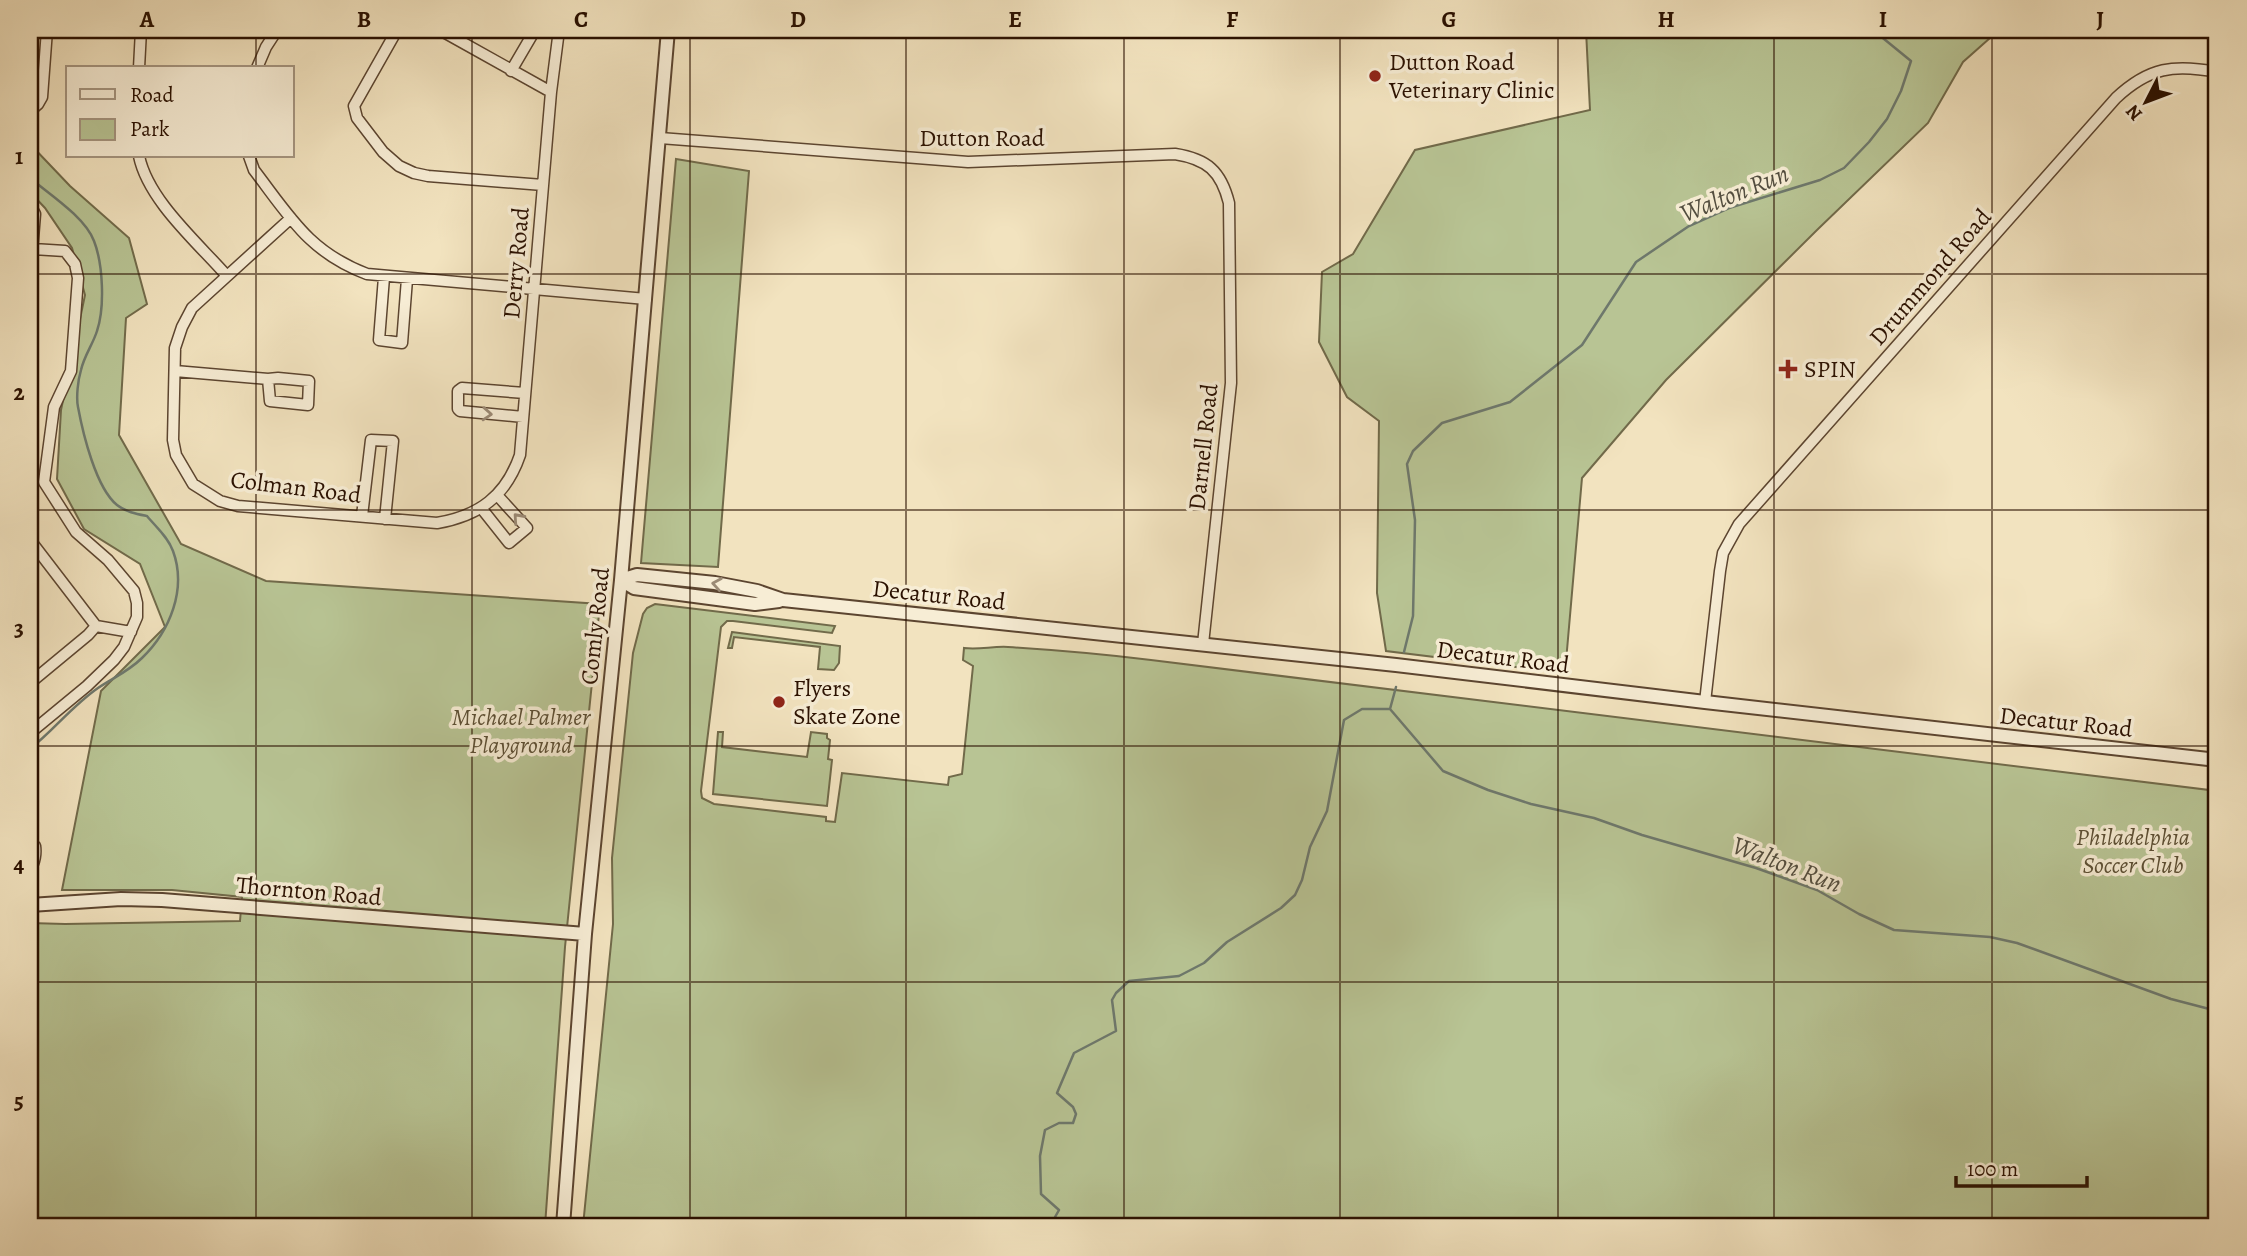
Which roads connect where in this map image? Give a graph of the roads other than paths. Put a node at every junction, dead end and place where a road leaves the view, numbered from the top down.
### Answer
1 (47, 30) edge
2 (141, 30) edge
3 (277, 30) edge
4 (397, 30) edge
5 (440, 30) edge
6 (534, 30) edge
7 (559, 30) edge
8 (668, 30) edge
9 (139, 66) edge
10 (258, 66) edge
11 (511, 71) junction
12 (2217, 72) edge
13 (551, 92) junction
14 (30, 111) edge
15 (660, 138) junction
16 (140, 158) edge
17 (250, 158) edge
18 (544, 186) junction
19 (30, 205) edge
20 (291, 218) junction
21 (33, 249) junction
22 (1229, 253) joint
23 (226, 275) junction
24 (30, 276) edge
25 (384, 277) junction
26 (407, 279) junction
27 (535, 290) junction
28 (646, 299) junction
29 (175, 371) junction
30 (268, 380) junction
31 (525, 393) junction
32 (523, 417) junction
33 (497, 495) junction
34 (482, 509) junction
35 (362, 516) junction
36 (385, 519) junction
37 (30, 540) edge
38 (621, 580) junction
39 (96, 626) junction
40 (131, 632) junction
41 (1203, 644) junction
42 (30, 682) edge
43 (1705, 702) junction
44 (30, 733) edge
45 (2217, 760) edge
46 (30, 843) edge
47 (30, 869) edge
48 (30, 905) edge
49 (584, 934) junction
50 (563, 1226) edge

1 - 14 street
2 - 9 street
3 - 10 street
4 - 18 street
5 - 11 street
6 - 11 street
7 - 13 street, Derry Road
8 - 15 street, Comly Road
11 - 13 street
12 - 43 street, Drummond Road
13 - 18 street, Derry Road
15 - 22 street, Dutton Road
15 - 28 street, Comly Road
16 - 23 street
17 - 20 street
18 - 27 street, Derry Road
19 - 21 street
20 - 23 street, Colman Road
20 - 25 street
21 - 24 street
21 - 40 street
22 - 41 street, Darnell Road
23 - 29 street, Colman Road
25 - 26 street
25 - 26 street
26 - 27 street
27 - 28 street
27 - 31 street, Derry Road
28 - 38 street, Comly Road
29 - 30 street
29 - 35 street, Colman Road
30 - 30 street
31 - 32 street, Derry Road
31 -> 32 street
32 - 33 street, Derry Road
33 - 34 street, Colman Road
34 -> 33 street
34 - 36 street, Colman Road
35 - 36 street, Colman Road
35 - 36 street
37 - 39 street
38 - 41 street, Decatur Road
38 - 49 street, Comly Road
39 - 40 street
39 - 42 street
40 - 44 street
41 - 43 street, Decatur Road
43 - 45 street, Decatur Road
46 - 47 street
48 - 49 street, Thornton Road
49 - 50 street, Comly Road

